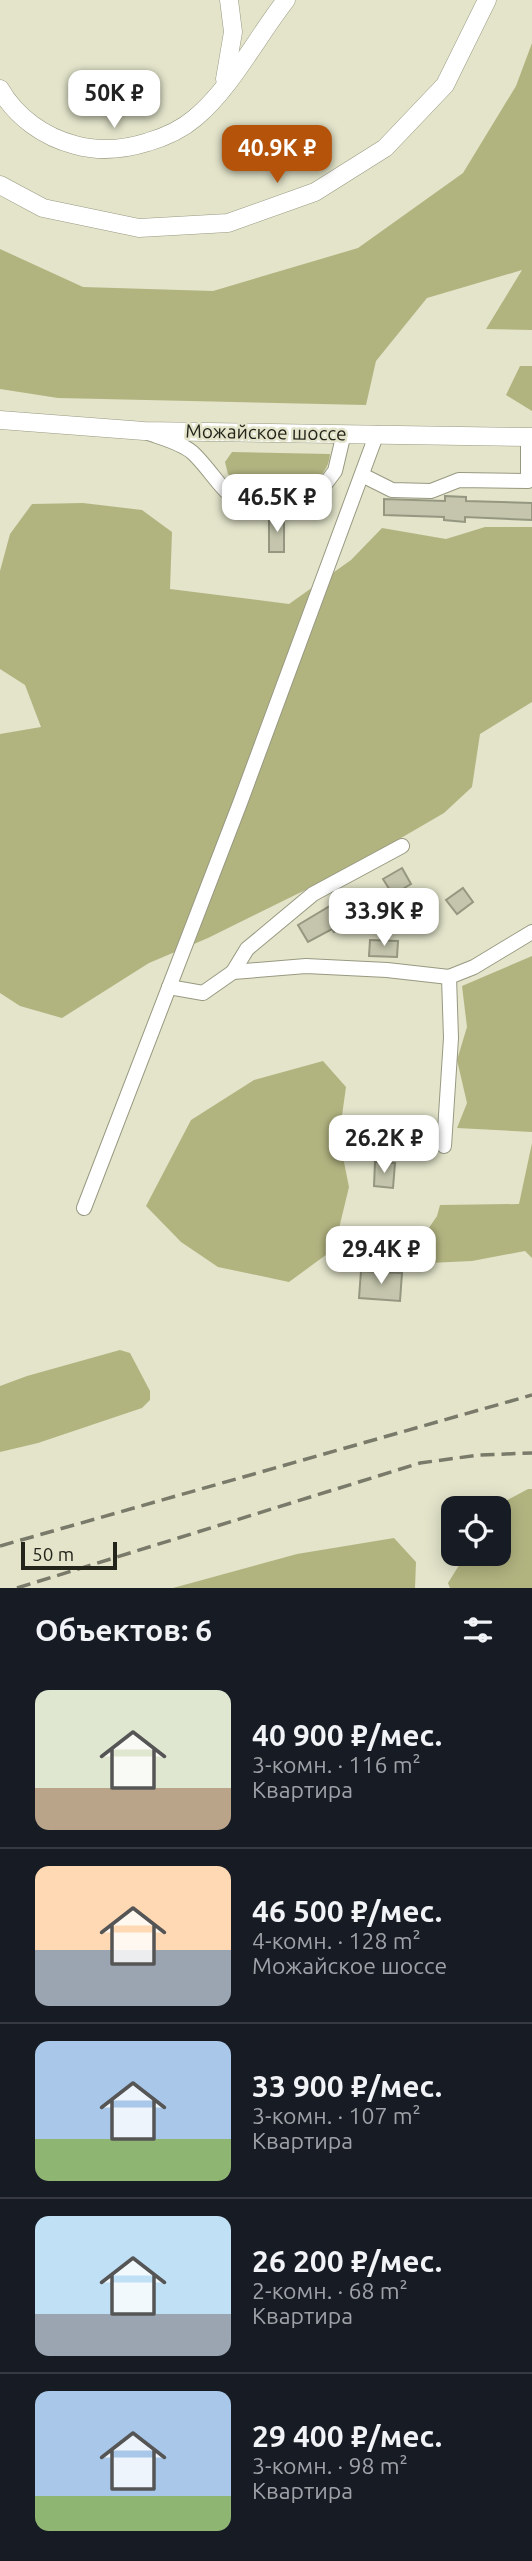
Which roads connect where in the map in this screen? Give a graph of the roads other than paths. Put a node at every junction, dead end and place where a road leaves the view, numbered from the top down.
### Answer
1 (229, 0) edge
2 (286, 0) edge
3 (486, 0) edge
4 (224, 86) junction
5 (0, 89) edge
6 (0, 185) edge
7 (0, 420) edge
8 (144, 431) junction
9 (344, 433) junction
10 (377, 433) junction
11 (530, 437) edge
12 (362, 475) junction
13 (269, 509) dead end
14 (285, 510) dead end
15 (402, 846) dead end
16 (532, 932) edge
17 (233, 972) junction
18 (449, 978) junction
19 (169, 987) junction
20 (444, 1146) dead end
21 (84, 1208) dead end

1 - 4 main road
2 - 4 main road
3 - 6 main road
4 - 5 main road
7 - 8 main road, Можайское шоссе
8 - 9 main road, Можайское шоссе
8 - 13 lane
9 - 10 main road, Можайское шоссе
9 - 14 lane
10 - 11 main road, Можайское шоссе
10 - 12 lane
11 - 12 lane
12 - 19 lane
15 - 17 lane
16 - 18 lane
17 - 18 lane
17 - 19 lane
18 - 20 lane
19 - 21 lane

